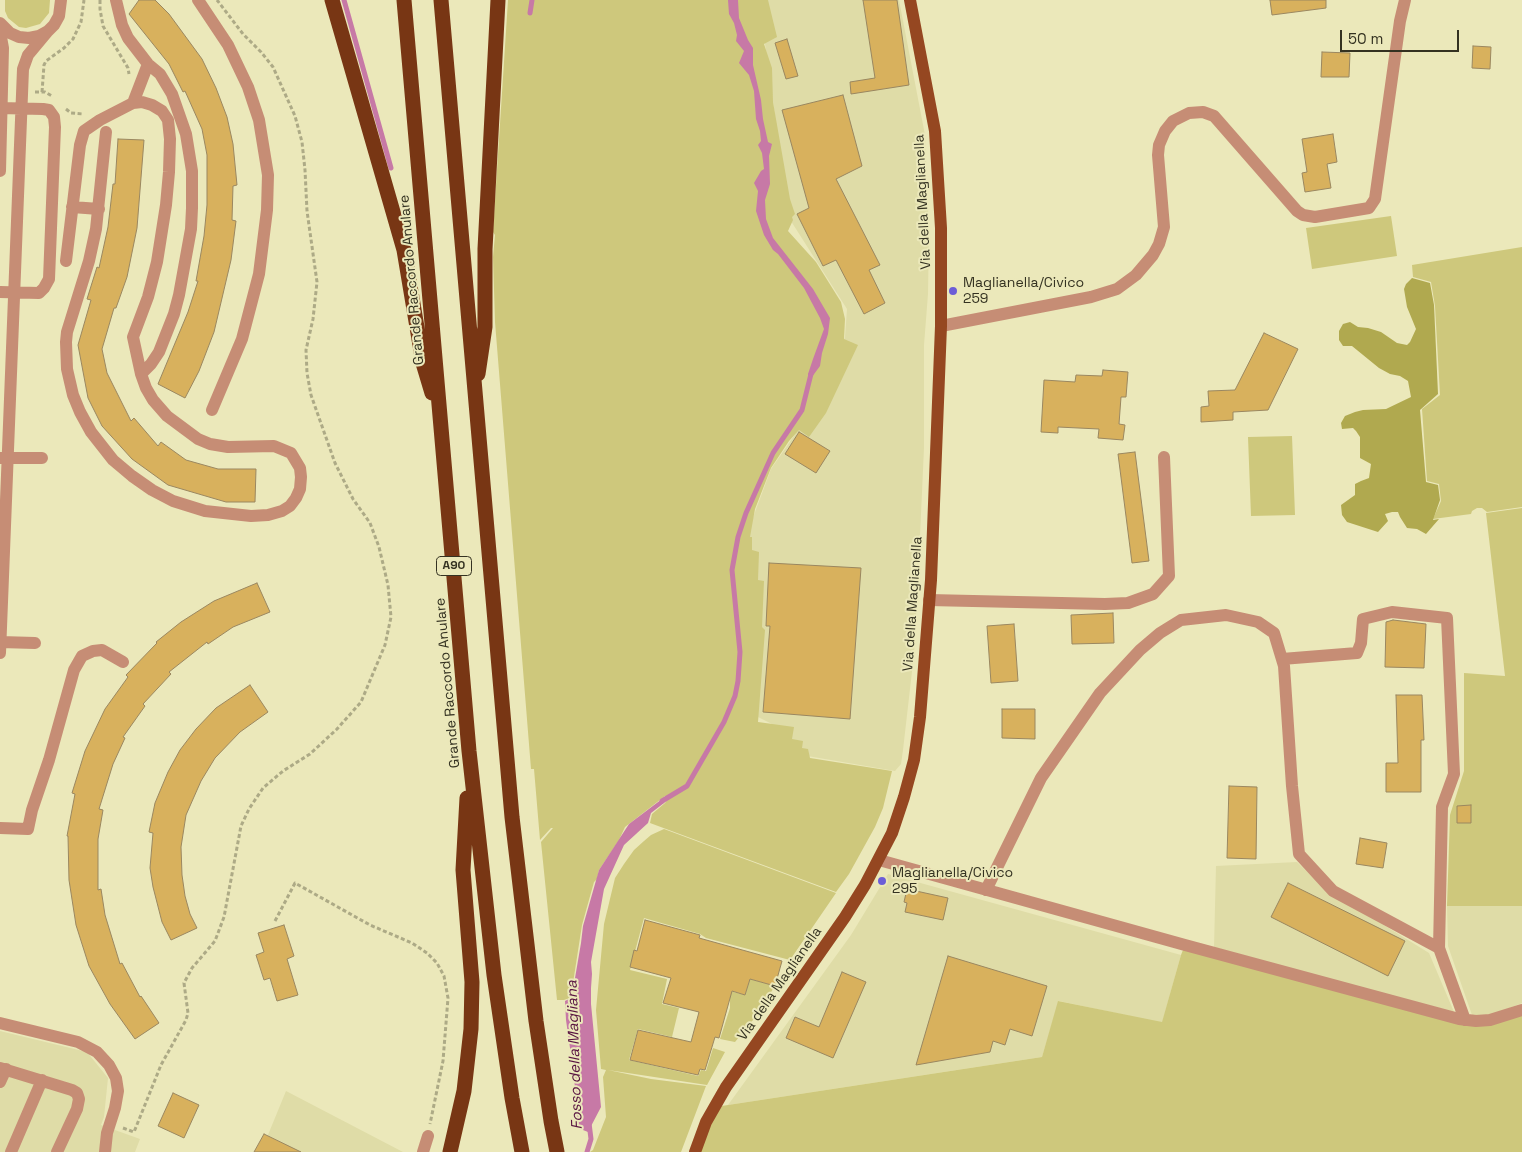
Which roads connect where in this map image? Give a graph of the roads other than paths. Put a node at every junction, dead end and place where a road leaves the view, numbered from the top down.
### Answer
1 (60, 0) edge
2 (116, 0) edge
3 (198, 0) edge
4 (332, 0) edge
5 (404, 0) edge
6 (440, 0) edge
7 (498, 0) edge
8 (910, 0) edge
9 (1405, 0) edge
10 (1, 25) edge
11 (48, 31) junction
12 (148, 64) junction
13 (134, 103) junction
14 (1, 108) edge
15 (21, 108) junction
16 (106, 132) dead end
17 (0, 170) edge
18 (72, 207) junction
19 (99, 209) junction
20 (66, 261) dead end
21 (0, 292) edge
22 (15, 293) junction
23 (941, 326) junction
24 (140, 374) junction
25 (474, 390) junction
26 (212, 410) dead end
27 (440, 418) junction
28 (1164, 457) dead end
29 (4, 458) edge
30 (42, 458) dead end
31 (929, 600) junction
32 (0, 642) edge
33 (35, 643) dead end
34 (0, 653) edge
35 (1282, 659) junction
36 (123, 662) dead end
37 (469, 751) junction
38 (0, 828) edge
39 (879, 860) junction
40 (986, 890) junction
41 (1439, 948) junction
42 (1522, 1010) edge
43 (1464, 1020) junction
44 (0, 1023) edge
45 (3, 1069) edge
46 (42, 1080) junction
47 (0, 1082) edge
48 (428, 1136) road end
49 (11, 1152) edge
50 (57, 1152) edge
51 (105, 1152) edge
52 (423, 1152) edge
53 (450, 1152) edge
54 (522, 1152) edge
55 (557, 1152) edge
56 (695, 1152) edge

1 - 11 street
2 - 12 street
3 - 26 street
4 - 27 highway
5 - 27 highway, Grande Raccordo Anulare / A90
6 - 25 highway, A90
7 - 25 highway
8 - 23 main road, Via della Maglianella
9 - 23 street
10 - 11 street
10 - 14 street
11 - 15 street
12 - 13 street
12 - 24 street
13 - 18 street
13 - 24 street
14 - 15 street
14 - 17 street
15 - 22 street
15 - 22 street
16 - 19 street
18 - 19 street
18 - 20 street
19 - 24 street
21 - 22 street
22 - 29 street
23 - 31 main road, Via della Maglianella
25 - 55 highway, A90
27 - 37 highway, Grande Raccordo Anulare / A90
28 - 31 street
29 - 30 street
29 - 32 street
31 - 39 main road, Via della Maglianella
32 - 33 street
32 - 34 street
35 - 40 street
35 - 41 street
35 - 41 street
36 - 38 street
37 - 53 highway
37 - 54 highway, Grande Raccordo Anulare / A90
39 - 40 street
39 - 56 main road, Via della Maglianella
40 - 43 street
41 - 43 street
42 - 43 street
44 - 51 street
45 - 46 street
45 - 47 street
46 - 49 street
46 - 50 street
48 - 52 street

